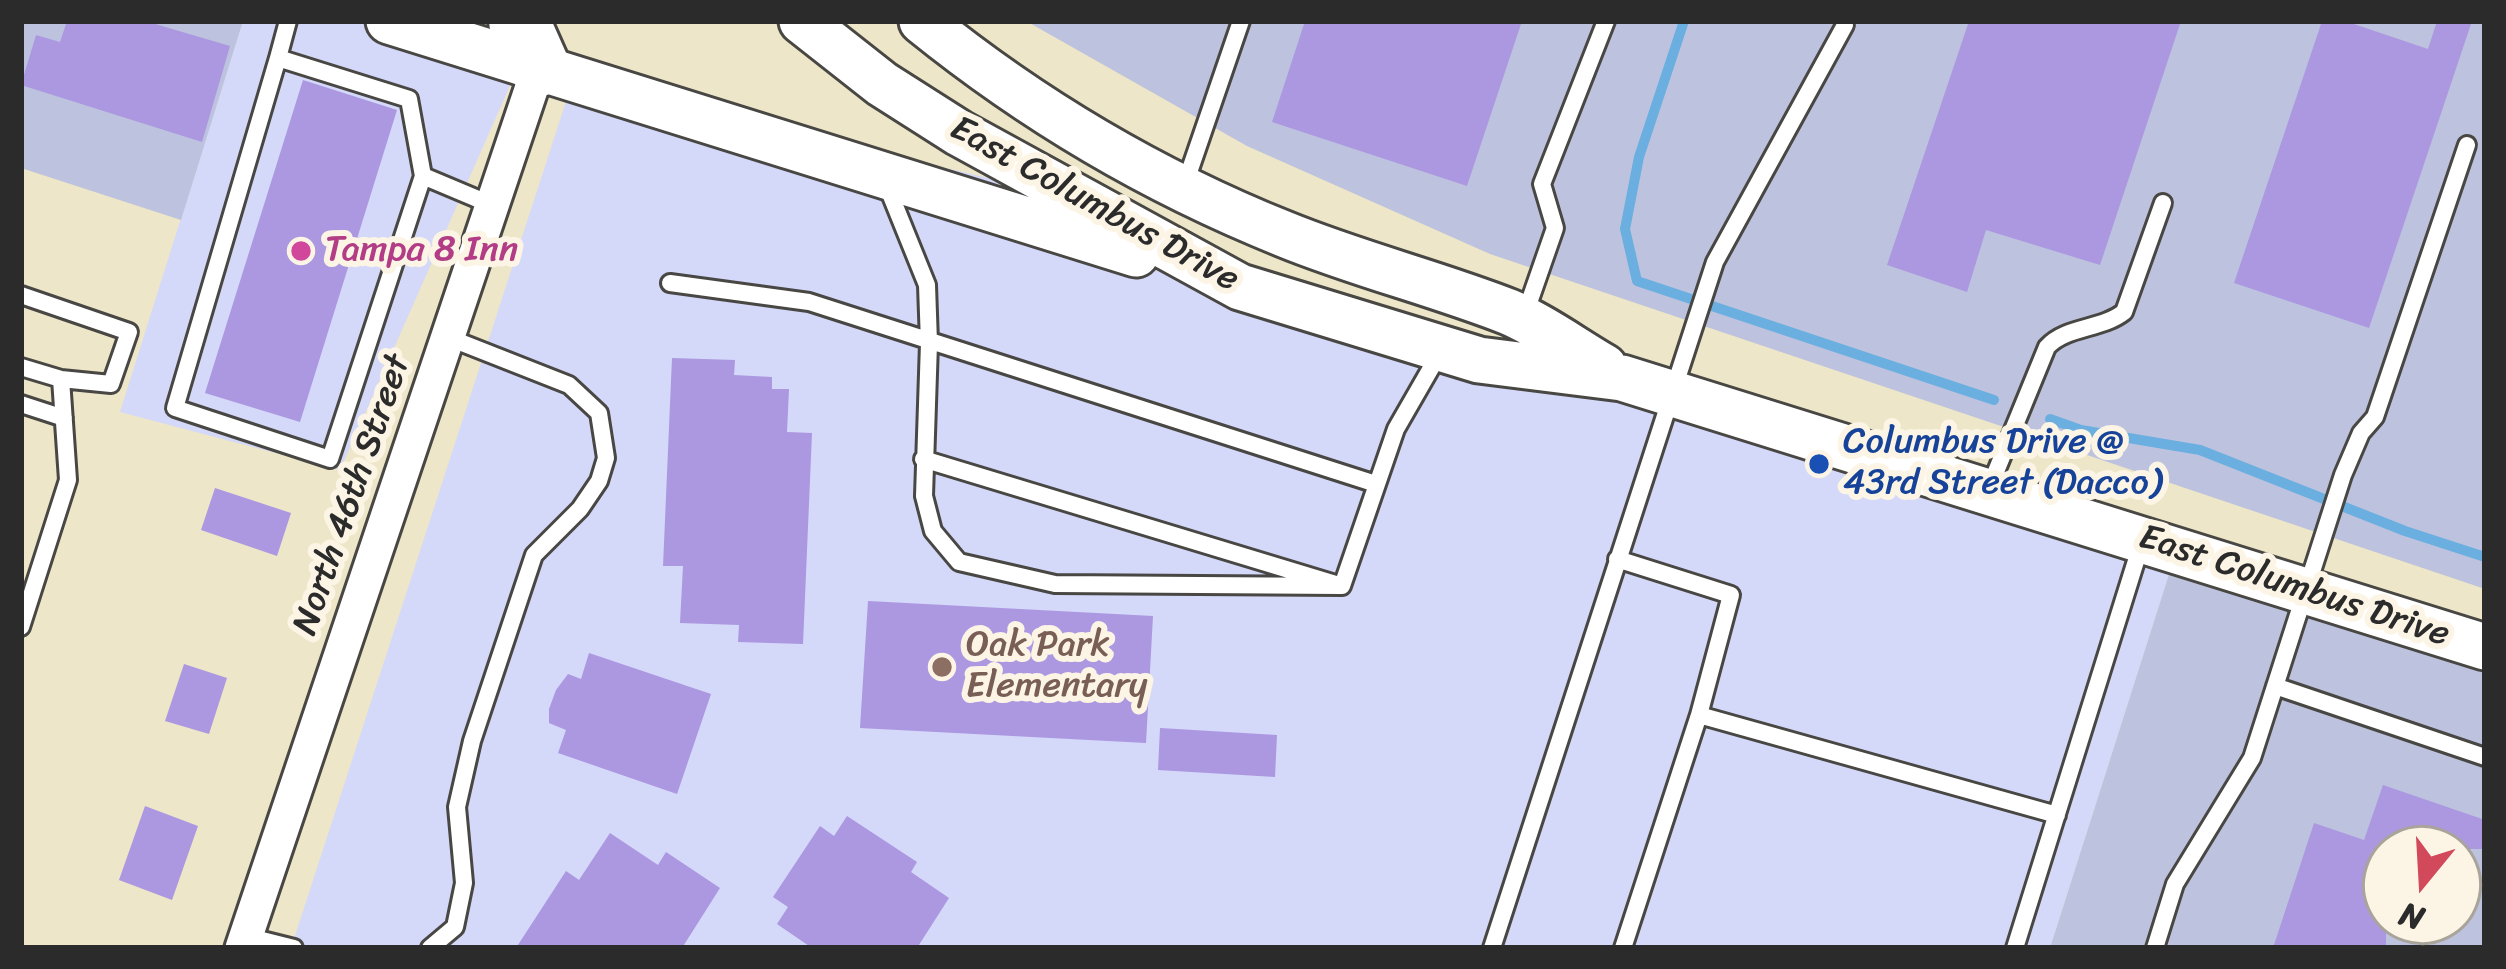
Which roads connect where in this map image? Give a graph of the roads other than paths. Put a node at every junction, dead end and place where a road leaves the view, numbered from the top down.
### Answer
1 (288, 21) edge
2 (389, 21) edge
3 (802, 21) edge
4 (922, 21) edge
5 (1241, 21) edge
6 (1606, 21) edge
7 (1845, 25) dead end
8 (529, 44) edge
9 (278, 58) junction
10 (2467, 146) dead end
11 (881, 174) junction
12 (423, 176) junction
13 (1183, 190) junction
14 (2163, 203) dead end
15 (492, 205) junction
16 (670, 283) dead end
17 (1240, 287) junction
18 (21, 295) edge
19 (1523, 320) junction
20 (447, 337) junction
21 (929, 343) junction
22 (1443, 349) junction
23 (1510, 364) junction
24 (21, 367) edge
25 (1622, 378) junction
26 (62, 380) junction
27 (1670, 394) junction
28 (21, 404) edge
29 (64, 418) junction
30 (923, 459) junction
31 (1376, 484) junction
32 (1988, 492) junction
33 (2143, 538) junction
34 (1617, 559) junction
35 (1342, 586) junction
36 (2305, 590) junction
37 (21, 627) edge
38 (2485, 647) edge
39 (2275, 686) junction
40 (1699, 715) junction
41 (2485, 757) edge
42 (2057, 814) junction
43 (244, 942) edge
44 (294, 948) edge
45 (430, 948) edge
46 (1492, 948) edge
47 (1623, 948) edge
48 (2015, 948) edge
49 (2155, 948) edge

1 - 9 lane
2 - 8 main road
3 - 17 main road, East Columbus Drive
4 - 13 main road, East Columbus Drive
5 - 13 lane
6 - 19 lane
7 - 27 lane
8 - 11 main road
8 - 15 street, North 46th Street
9 - 12 lane
9 - 12 lane
10 - 36 lane
11 - 17 main road
11 - 21 lane
12 - 15 lane
13 - 19 main road, East Columbus Drive
14 - 32 lane
15 - 20 street, North 46th Street
16 - 21 lane
17 - 22 main road, East Columbus Drive
18 - 26 lane
19 - 23 lane
19 - 25 main road, East Columbus Drive
20 - 43 street, North 46th Street
20 - 45 lane
21 - 30 lane
21 - 31 lane
22 - 23 main road, East Columbus Drive
22 - 31 lane
23 - 25 main road, East Columbus Drive
24 - 26 lane
25 - 27 main road, East Columbus Drive
26 - 29 lane
27 - 32 main road, East Columbus Drive
27 - 34 lane
28 - 29 lane
29 - 37 lane
30 - 35 lane
30 - 35 lane
31 - 35 lane
32 - 33 main road, East Columbus Drive
33 - 36 main road, East Columbus Drive
33 - 42 lane
34 - 40 lane
34 - 46 lane
36 - 38 main road, East Columbus Drive
36 - 39 lane
39 - 41 lane
39 - 49 lane
40 - 42 lane
40 - 47 lane
42 - 48 lane
43 - 44 lane

